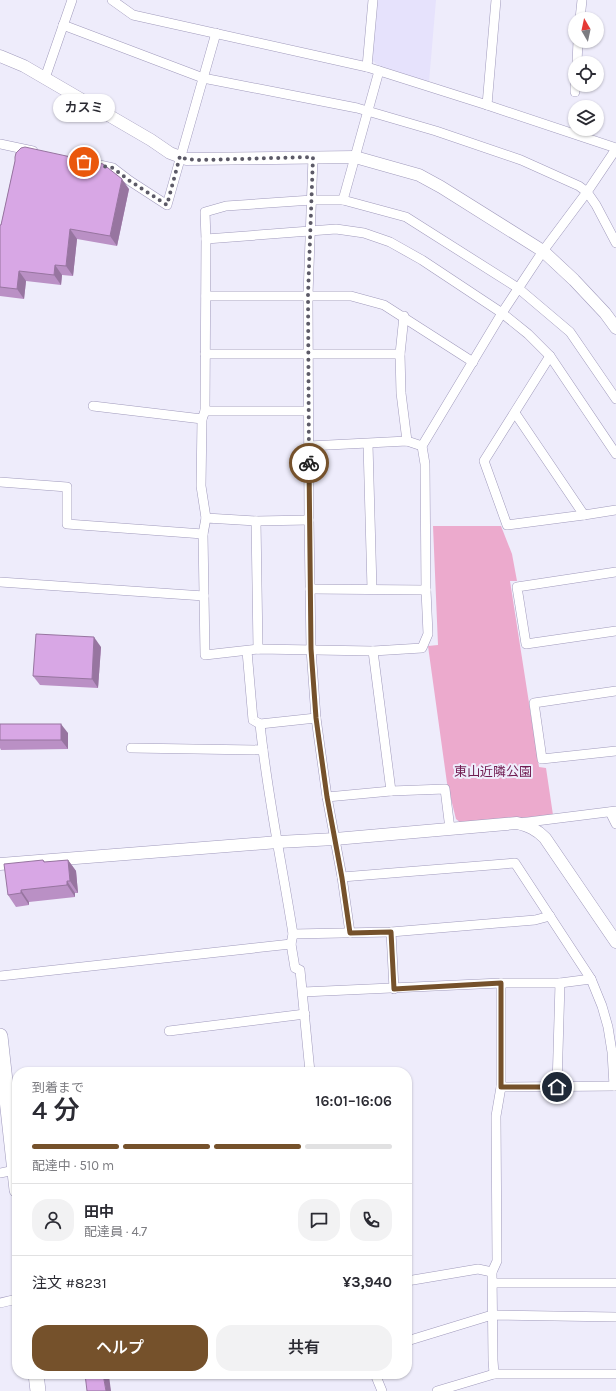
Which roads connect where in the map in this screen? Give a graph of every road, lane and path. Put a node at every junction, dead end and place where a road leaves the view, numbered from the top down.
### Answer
1 (72, 0) edge
2 (112, 0) edge
3 (373, 0) edge
4 (496, 0) edge
5 (582, 0) edge
6 (581, 12) edge
7 (63, 25) junction
8 (216, 33) junction
9 (0, 56) edge
10 (367, 67) junction
11 (379, 71) junction
12 (45, 78) junction
13 (203, 78) junction
14 (487, 105) junction
15 (368, 110) junction
16 (0, 144) edge
17 (616, 149) edge
18 (45, 153) edge
19 (180, 156) junction
20 (313, 157) junction
21 (355, 157) junction
22 (83, 161) edge
23 (587, 192) junction
24 (312, 200) junction
25 (343, 200) junction
26 (311, 231) junction
27 (206, 239) junction
28 (616, 243) edge
29 (543, 252) junction
30 (518, 288) junction
31 (308, 295) junction
32 (206, 296) junction
33 (502, 313) junction
34 (404, 316) junction
35 (616, 328) edge
36 (308, 353) junction
37 (205, 354) junction
38 (400, 354) junction
39 (550, 356) junction
40 (473, 362) junction
41 (616, 399) edge
42 (93, 406) dead end
43 (308, 412) junction
44 (515, 413) junction
45 (203, 415) junction
46 (406, 441) junction
47 (368, 444) junction
48 (309, 446) junction
49 (422, 446) junction
50 (616, 454) edge
51 (0, 482) edge
52 (616, 510) edge
53 (584, 515) junction
54 (206, 518) junction
55 (256, 520) junction
56 (309, 520) junction
57 (203, 534) junction
58 (616, 572) edge
59 (0, 582) edge
60 (310, 589) junction
61 (372, 589) junction
62 (426, 590) junction
63 (204, 596) junction
64 (616, 631) edge
65 (258, 649) junction
66 (311, 649) junction
67 (246, 651) junction
68 (373, 651) junction
69 (616, 691) edge
70 (316, 718) junction
71 (260, 724) junction
72 (131, 748) dead end
73 (263, 750) junction
74 (616, 751) edge
75 (391, 791) junction
76 (327, 797) junction
77 (613, 811) edge
78 (517, 823) junction
79 (616, 824) edge
80 (450, 830) junction
81 (335, 839) junction
82 (278, 842) junction
83 (0, 864) edge
84 (342, 878) junction
85 (550, 916) junction
86 (391, 932) junction
87 (350, 933) junction
88 (293, 934) junction
89 (616, 942) edge
90 (291, 944) junction
91 (0, 976) edge
92 (591, 979) junction
93 (501, 983) junction
94 (560, 983) junction
95 (394, 989) junction
96 (303, 992) junction
97 (305, 1014) junction
98 (169, 1031) dead end
99 (0, 1036) edge
100 (310, 1067) edge
101 (615, 1086) edge
102 (501, 1087) junction
103 (557, 1087) junction
104 (12, 1107) edge
105 (12, 1171) edge
106 (0, 1174) edge
107 (492, 1272) junction
108 (412, 1280) edge
109 (493, 1283) junction
110 (616, 1283) edge
111 (12, 1300) edge
112 (0, 1303) edge
113 (492, 1315) junction
114 (616, 1317) edge
115 (412, 1339) edge
116 (494, 1374) junction
117 (616, 1374) edge
118 (37, 1379) edge
119 (377, 1379) edge
120 (38, 1391) edge
121 (382, 1391) edge
122 (438, 1391) edge

1 - 7 street
2 - 8 street
3 - 10 street
4 - 14 street
5 - 6 street
7 - 12 street
7 - 13 street
8 - 10 street
8 - 13 street
9 - 12 street
10 - 11 street
11 - 14 street
11 - 15 street
12 - 19 street
13 - 15 street
13 - 19 street
14 - 17 street
15 - 21 street
15 - 23 street
16 - 18 street
17 - 23 street
19 - 20 street
19 - 22 street
20 - 21 street
20 - 24 street
21 - 25 street
21 - 29 street
23 - 28 street
23 - 29 street
24 - 25 street
24 - 26 street
24 - 27 street
25 - 30 street
26 - 27 street
26 - 31 street
26 - 33 street
27 - 32 street
29 - 30 street
29 - 35 street
30 - 33 street
30 - 41 street
31 - 32 street
31 - 34 street
31 - 36 street
32 - 37 street
33 - 39 street
33 - 40 street
34 - 38 street
34 - 40 street
36 - 37 street
36 - 38 street
36 - 43 street
37 - 45 street
38 - 46 street
39 - 44 street
39 - 50 street
40 - 49 street
42 - 45 street
43 - 45 street
43 - 48 street
44 - 53 street
44 - 53 street
45 - 54 street
46 - 47 street
46 - 49 street
47 - 48 street
47 - 61 street
48 - 56 street
49 - 62 street
51 - 57 street
52 - 53 street
54 - 55 street
54 - 57 street
55 - 56 street
55 - 65 street
56 - 60 street
57 - 63 street
58 - 64 street
59 - 63 street
60 - 61 street
60 - 66 street
61 - 62 street
62 - 68 street
63 - 67 street
65 - 66 street
65 - 67 street
66 - 68 street
66 - 70 street
67 - 71 street
68 - 75 street
69 - 74 street
70 - 71 street
70 - 76 street
71 - 73 street
72 - 73 street
73 - 82 street
75 - 76 street
75 - 80 street
76 - 81 street
77 - 78 street
77 - 79 street
78 - 80 street
78 - 89 street
80 - 81 street
81 - 82 street
81 - 84 street
82 - 83 street
82 - 88 street
84 - 85 street
84 - 87 street
85 - 86 street
85 - 92 street
86 - 87 street
86 - 95 street
87 - 88 street
88 - 90 street
90 - 91 street
90 - 96 street
92 - 94 street
92 - 101 street
93 - 94 street
93 - 95 street
93 - 102 street
94 - 103 street
95 - 96 street
96 - 97 street
97 - 98 street
97 - 100 street
99 - 104 main road
101 - 103 street
102 - 103 street
102 - 107 street
105 - 106 street
107 - 108 street
107 - 109 street
109 - 110 street
109 - 113 street
111 - 112 street
113 - 114 street
113 - 115 street
113 - 116 street
116 - 117 street
116 - 122 street
118 - 120 main road
119 - 121 street

